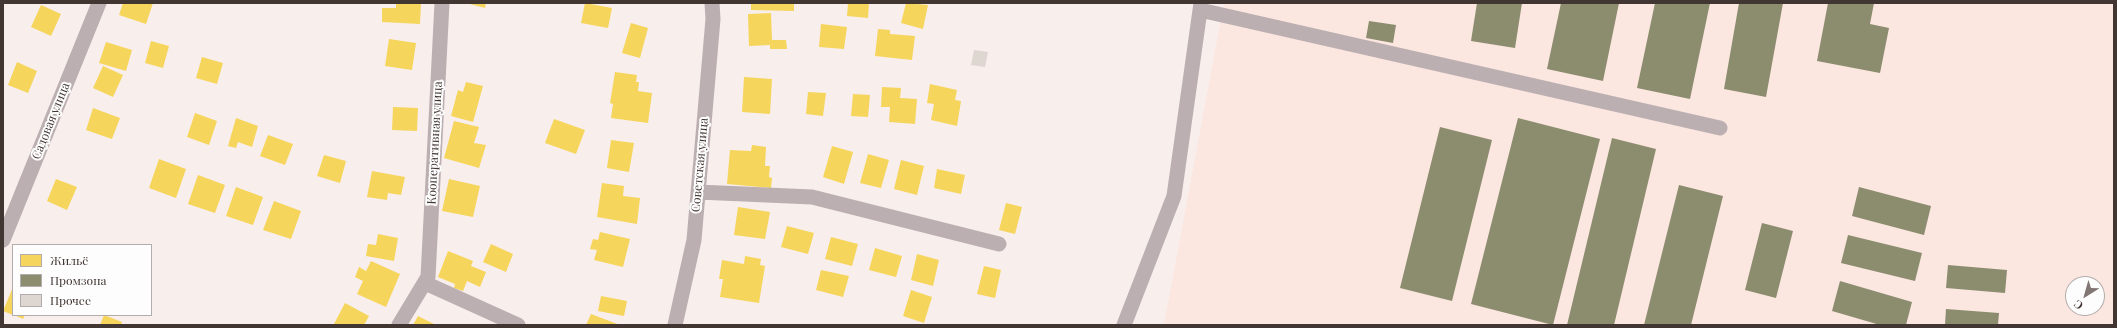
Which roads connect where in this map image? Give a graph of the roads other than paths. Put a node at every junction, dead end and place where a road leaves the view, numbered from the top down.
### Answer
1 (99, 3) edge
2 (442, 3) edge
3 (712, 3) edge
4 (1201, 6) edge
5 (1720, 128) dead end
6 (698, 192) junction
7 (3, 240) edge
8 (999, 244) dead end
9 (425, 283) junction
10 (399, 325) edge
11 (518, 325) edge
12 (675, 325) edge
13 (1124, 325) edge

1 - 7 street, Садовая улица
2 - 9 street, Кооперативная улица
3 - 6 street, Советская улица
4 - 5 street
4 - 13 street
6 - 8 street
6 - 12 street, Советская улица
9 - 10 street, Кооперативная улица
9 - 11 street

